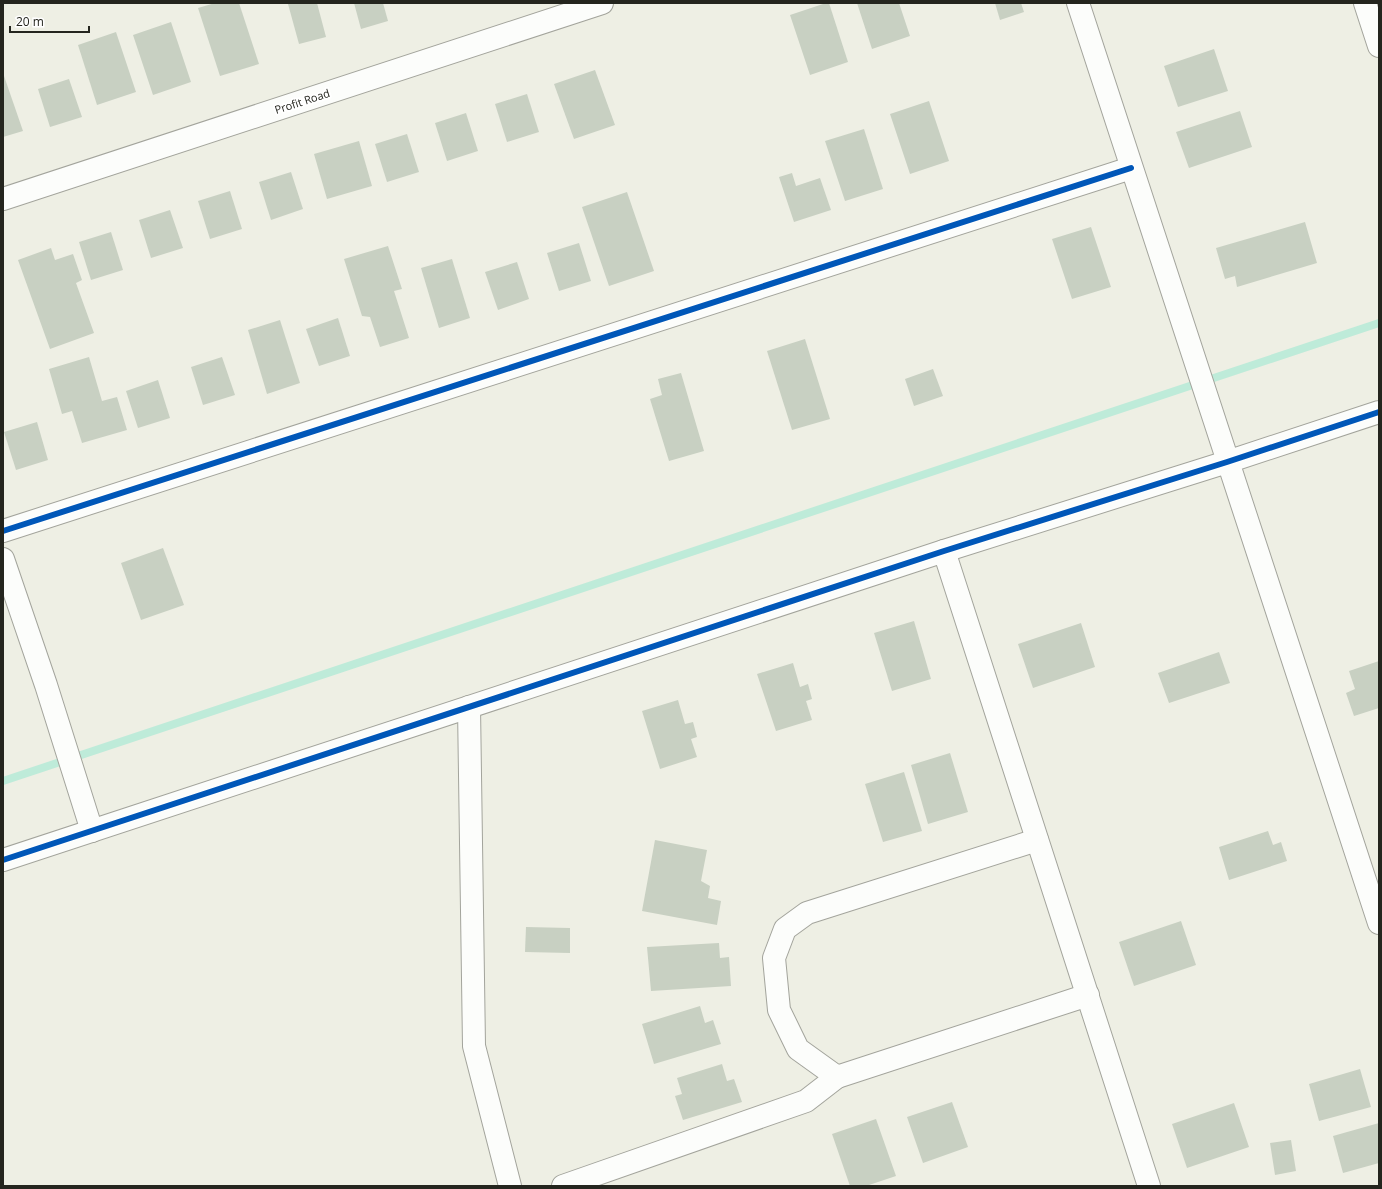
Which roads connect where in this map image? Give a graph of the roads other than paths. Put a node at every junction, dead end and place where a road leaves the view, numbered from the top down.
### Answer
1 (602, 3) edge
2 (1078, 3) edge
3 (1365, 3) edge
4 (1379, 46) edge
5 (1131, 168) junction
6 (3, 199) edge
7 (1379, 412) edge
8 (1227, 462) junction
9 (3, 531) edge
10 (944, 551) junction
11 (3, 559) edge
12 (469, 707) junction
13 (92, 831) junction
14 (1037, 840) junction
15 (3, 860) edge
16 (1379, 923) edge
17 (1088, 995) junction
18 (837, 1077) junction
19 (510, 1186) edge
20 (563, 1186) edge
21 (1149, 1186) edge

1 - 6 street, Profit Road
2 - 5 street
3 - 4 street
5 - 8 street
5 - 9 street
7 - 8 street
8 - 10 street
8 - 16 street
10 - 12 street
10 - 14 street
11 - 13 street
12 - 13 street
12 - 19 street
13 - 15 street
14 - 17 street
14 - 18 street
17 - 18 street
17 - 21 street
18 - 20 street

